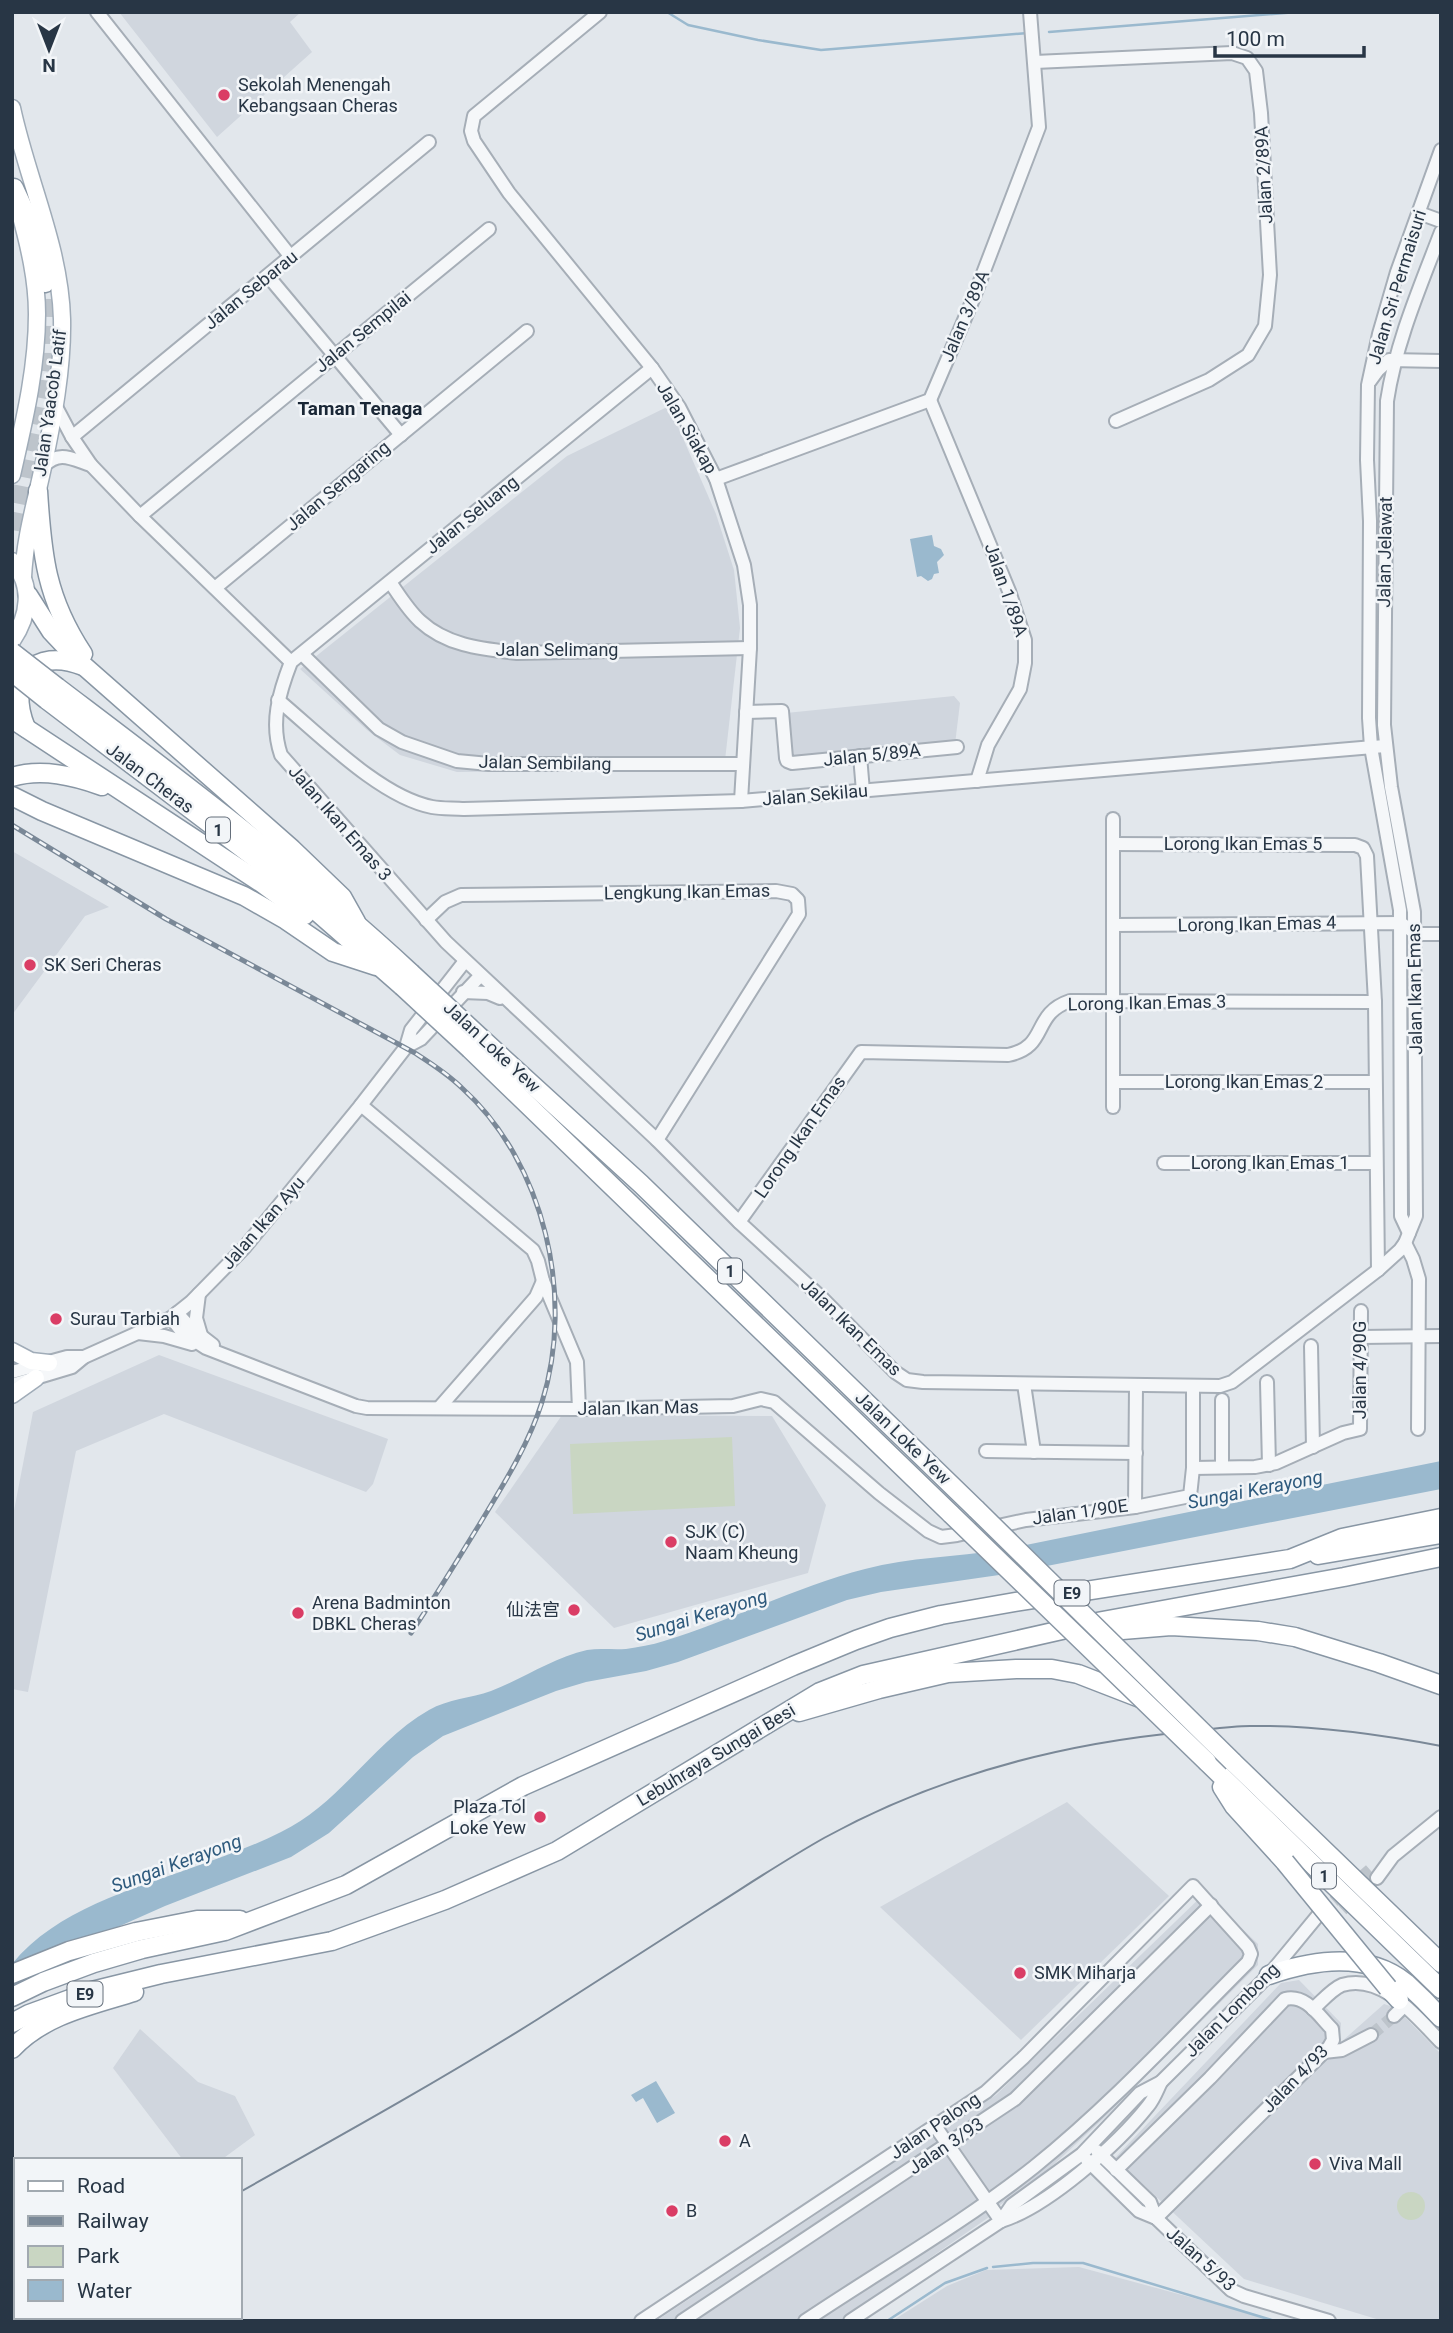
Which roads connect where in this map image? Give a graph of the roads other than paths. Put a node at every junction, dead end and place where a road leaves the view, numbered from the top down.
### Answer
1 (97, 12) edge
2 (600, 12) edge
3 (1030, 12) edge
4 (1035, 62) junction
5 (12, 108) edge
6 (429, 142) dead end
7 (1441, 150) edge
8 (13, 184) edge
9 (1419, 213) junction
10 (1441, 221) edge
11 (489, 229) dead end
12 (1441, 232) edge
13 (290, 257) junction
14 (268, 276) junction
15 (45, 283) tunnel mouth
16 (527, 331) dead end
17 (1380, 334) junction
18 (334, 356) junction
19 (1396, 360) junction
20 (1441, 361) edge
21 (652, 368) junction
22 (1368, 385) junction
23 (929, 400) junction
24 (54, 403) junction
25 (1116, 421) dead end
26 (401, 435) junction
27 (72, 437) junction
28 (91, 465) junction
29 (12, 476) edge
30 (41, 478) junction
31 (716, 479) junction
32 (140, 516) junction
33 (12, 561) edge
34 (23, 576) junction
35 (390, 582) junction
36 (215, 588) junction
37 (27, 595) junction
38 (12, 641) edge
39 (750, 648) junction
40 (12, 652) edge
41 (297, 658) junction
42 (85, 666) junction
43 (12, 672) edge
44 (103, 683) junction
45 (52, 693) junction
46 (278, 699) junction
47 (746, 712) junction
48 (19, 723) edge
49 (1385, 746) junction
50 (957, 747) dead end
51 (1371, 747) junction
52 (860, 756) junction
53 (742, 764) junction
54 (12, 777) edge
55 (976, 781) junction
56 (863, 791) junction
57 (129, 795) junction
58 (12, 796) edge
59 (741, 801) junction
60 (1113, 819) dead end
61 (1113, 844) junction
62 (426, 920) junction
63 (356, 922) junction
64 (1372, 922) junction
65 (1401, 923) junction
66 (1113, 925) junction
67 (1416, 934) junction
68 (1441, 934) edge
69 (446, 942) junction
70 (465, 961) junction
71 (383, 968) junction
72 (480, 976) junction
73 (407, 979) junction
74 (450, 980) junction
75 (463, 992) junction
76 (506, 1000) junction
77 (1113, 1001) junction
78 (1375, 1002) junction
79 (475, 1044) junction
80 (406, 1047) junction
81 (861, 1052) joint
82 (1113, 1082) junction
83 (1375, 1082) junction
84 (362, 1105) junction
85 (1113, 1107) dead end
86 (657, 1140) junction
87 (1164, 1163) dead end
88 (1376, 1163) junction
89 (739, 1223) junction
90 (1407, 1238) junction
91 (1378, 1270) junction
92 (542, 1281) junction
93 (199, 1294) junction
94 (1360, 1311) dead end
95 (174, 1315) junction
96 (138, 1333) junction
97 (1419, 1336) junction
98 (1441, 1336) edge
99 (1360, 1338) junction
100 (204, 1343) junction
101 (1311, 1346) dead end
102 (12, 1350) edge
103 (85, 1357) junction
104 (49, 1363) junction
105 (12, 1372) edge
106 (36, 1378) junction
107 (1267, 1382) dead end
108 (1024, 1384) junction
109 (12, 1385) edge
110 (1136, 1386) junction
111 (1193, 1386) junction
112 (12, 1395) edge
113 (1222, 1400) dead end
114 (439, 1408) junction
115 (579, 1409) junction
116 (1418, 1429) dead end
117 (1313, 1447) junction
118 (986, 1451) dead end
119 (1034, 1452) junction
120 (1136, 1453) junction
121 (1269, 1465) junction
122 (1222, 1467) junction
123 (1193, 1468) junction
124 (1135, 1507) junction
125 (1441, 1518) edge
126 (1016, 1524) joint
127 (1441, 1534) edge
128 (1441, 1557) edge
129 (1290, 1559) junction
130 (1084, 1625) junction
131 (1441, 1685) edge
132 (1140, 1698) junction
133 (775, 1718) junction
134 (1207, 1762) junction
135 (1441, 1817) edge
136 (1374, 1873) tunnel mouth
137 (1211, 1905) junction
138 (1325, 1918) tunnel mouth
139 (139, 1940) junction
140 (224, 1962) junction
141 (1441, 1963) edge
142 (12, 1974) edge
143 (1269, 1975) junction
144 (1441, 1989) edge
145 (12, 1997) edge
146 (1396, 2002) junction
147 (1312, 2009) junction
148 (1441, 2018) edge
149 (12, 2023) edge
150 (1371, 2035) tunnel mouth
151 (1441, 2042) edge
152 (12, 2049) edge
153 (1324, 2052) junction
154 (1161, 2082) junction
155 (935, 2126) junction
156 (948, 2145) junction
157 (1088, 2154) junction
158 (1101, 2154) junction
159 (1116, 2170) junction
160 (987, 2201) junction
161 (1156, 2218) junction
162 (1001, 2221) junction
163 (641, 2321) edge
164 (682, 2321) edge
165 (805, 2321) edge
166 (850, 2321) edge
167 (1329, 2321) edge

1 - 13 street
2 - 21 street, Jalan Siakap
3 - 4 street, Jalan 3/89A
4 - 23 street, Jalan 3/89A
4 - 25 street, Jalan 2/89A
5 - 24 main road, Jalan Yaacob Latif
6 - 13 street, Jalan Sebarau
7 - 9 street, Jalan Sri Permaisuri
8 - 15 highway
8 - 29 main road, Jalan Yaacob Latif
9 - 10 street
9 - 17 street, Jalan Sri Permaisuri
11 - 18 street, Jalan Sempilai
12 - 19 street, Jalan Sri Permaisuri
13 - 14 street, Jalan Sebarau
14 - 18 street
14 - 27 street, Jalan Sebarau
16 - 26 street, Jalan Sengaring
17 - 19 street
17 - 22 street, Jalan Sri Permaisuri
18 - 26 street
18 - 32 street, Jalan Sempilai
19 - 20 street
19 - 22 street
19 - 49 street, Jalan Jelawat
21 - 31 street, Jalan Siakap
21 - 35 street, Jalan Seluang
22 - 51 street, Jalan Jelawat
23 - 31 street
23 - 55 street, Jalan 1/89A
24 - 27 street, Jalan Sembilang
24 - 30 main road, Jalan Yaacob Latif
26 - 36 street, Jalan Sengaring
27 - 28 street, Jalan Sembilang
28 - 30 street
28 - 32 street, Jalan Sembilang
29 - 30 main road
30 - 34 main road, Jalan Yaacob Latif
30 - 44 highway
31 - 39 street, Jalan Siakap
32 - 36 street, Jalan Sembilang
33 - 34 main road
34 - 37 main road
35 - 39 street, Jalan Selimang
35 - 41 street, Jalan Seluang
36 - 41 street, Jalan Sembilang
37 - 38 main road
37 - 42 highway
39 - 47 street, Jalan Siakap
40 - 45 highway, Jalan Cheras / 1, bridge
41 - 46 street, Jalan Ikan Emas 3
41 - 53 street, Jalan Sembilang
42 - 44 highway
42 - 48 highway
43 - 45 highway, Jalan Cheras / 1, bridge
44 - 63 highway
45 - 63 highway, Jalan Cheras / 1
45 - 71 highway, Jalan Cheras / 1
46 - 59 street, Jalan Sekilau
46 - 62 street, Jalan Ikan Emas 3
47 - 52 street, Jalan 5/89A
47 - 53 street, Jalan Siakap
48 - 57 highway
49 - 51 street, Jalan Sekilau
49 - 67 street, Jalan Ikan Emas
50 - 52 street, Jalan 5/89A
51 - 55 street, Jalan Sekilau
51 - 65 street, Jalan Ikan Emas
52 - 56 street
53 - 59 street, Jalan Siakap
54 - 57 highway
55 - 56 street, Jalan Sekilau
56 - 59 street, Jalan Sekilau
57 - 71 highway
58 - 71 highway
60 - 61 street
61 - 64 street, Lorong Ikan Emas 5
61 - 66 street
62 - 69 street, Jalan Ikan Emas 3
62 - 86 street, Lengkung Ikan Emas
63 - 73 highway, Jalan Loke Yew / 1
64 - 65 street, Lorong Ikan Emas 4
64 - 66 street, Lorong Ikan Emas 4
64 - 78 street
65 - 67 street
65 - 90 street, Jalan Ikan Emas
66 - 77 street
67 - 68 street
67 - 90 street, Jalan Ikan Emas
69 - 70 street, Jalan Ikan Emas 3
69 - 74 street
70 - 72 street, Jalan Ikan Emas 3
70 - 74 street, Jalan Ikan Ayu
71 - 73 highway, Jalan Loke Yew / 1
72 - 75 street, Jalan Ikan Ayu
72 - 76 street, Jalan Ikan Emas
73 - 79 highway, Jalan Loke Yew / 1, bridge
74 - 80 street, Jalan Ikan Ayu
75 - 76 street
75 - 80 street, Jalan Ikan Ayu
76 - 86 street, Jalan Ikan Emas
77 - 78 street, Lorong Ikan Emas 3
77 - 81 street, Lorong Ikan Emas 3
77 - 82 street
78 - 83 street
79 - 132 highway, Jalan Loke Yew / 1, bridge
79 - 141 highway, Jalan Loke Yew / 1, bridge
80 - 84 street, Jalan Ikan Ayu
81 - 89 street, Lorong Ikan Emas
82 - 83 street, Lorong Ikan Emas 2
82 - 85 street
83 - 88 street
84 - 92 street
84 - 93 street, Jalan Ikan Ayu
86 - 89 street, Jalan Ikan Emas
87 - 88 street, Lorong Ikan Emas 1
88 - 91 street
89 - 108 street, Jalan Ikan Emas
90 - 91 street, Jalan Ikan Emas
90 - 97 street
91 - 111 street, Jalan Ikan Emas
92 - 114 street
92 - 115 street
93 - 95 street, Jalan Ikan Ayu
93 - 100 street
94 - 99 street, Jalan 4/90G
95 - 96 street, Jalan Ikan Ayu
95 - 100 street, Jalan Ikan Mas
96 - 100 street
96 - 103 street, Jalan Ikan Ayu
97 - 98 street
97 - 99 street
97 - 116 street
99 - 117 street, Jalan 4/90G
100 - 114 street, Jalan Ikan Mas
101 - 117 street
102 - 104 main road
103 - 104 street, Jalan Ikan Ayu
103 - 106 street, Jalan Ikan Ayu
104 - 105 street, Jalan Ikan Ayu
106 - 109 street, Jalan Ikan Ayu
106 - 112 main road
107 - 121 street
108 - 110 street, Jalan Ikan Emas
108 - 119 street
110 - 111 street, Jalan Ikan Emas
110 - 120 street, Jalan 1/90E
111 - 123 street
113 - 122 street
114 - 115 street, Jalan Ikan Mas
115 - 126 street, Jalan Ikan Mas
117 - 121 street
118 - 119 street
119 - 120 street
120 - 124 street, Jalan 1/90E
121 - 122 street
122 - 123 street
123 - 124 street
124 - 126 street, Jalan 1/90E
125 - 129 highway, E9
127 - 129 highway
128 - 130 highway
129 - 139 highway, E9
130 - 131 highway, Lebuhraya Sungai Besi / E9
130 - 133 highway, Lebuhraya Sungai Besi / E9
132 - 133 highway
132 - 134 highway, Jalan Loke Yew / 1, bridge
133 - 140 highway, Lebuhraya Sungai Besi / E9
134 - 144 highway, Jalan Loke Yew / 1
134 - 146 highway, bridge
135 - 136 street
137 - 155 street, Jalan Palong
137 - 156 street, Jalan 3/93
137 - 160 street
138 - 143 street, Jalan Lombong
139 - 142 highway
139 - 145 highway, E9
140 - 149 highway, Lebuhraya Sungai Besi / E9
140 - 152 highway
143 - 148 highway
143 - 154 street, Jalan Lombong
146 - 147 street
146 - 151 street
147 - 153 street, Jalan 4/93
147 - 159 street
150 - 153 street
153 - 161 street, Jalan 4/93
154 - 157 street, Jalan Lombong
154 - 158 street, Jalan Lombong
155 - 156 street
155 - 163 street, Jalan Palong
156 - 160 street
156 - 164 street, Jalan 3/93
157 - 158 street, Jalan 5/93
157 - 161 street, Jalan 5/93
157 - 162 street, Jalan Lombong
158 - 159 street, Jalan 5/93
159 - 161 street, Jalan 5/93
160 - 162 street
160 - 165 street
161 - 167 street, Jalan 5/93
162 - 166 street, Jalan Lombong

